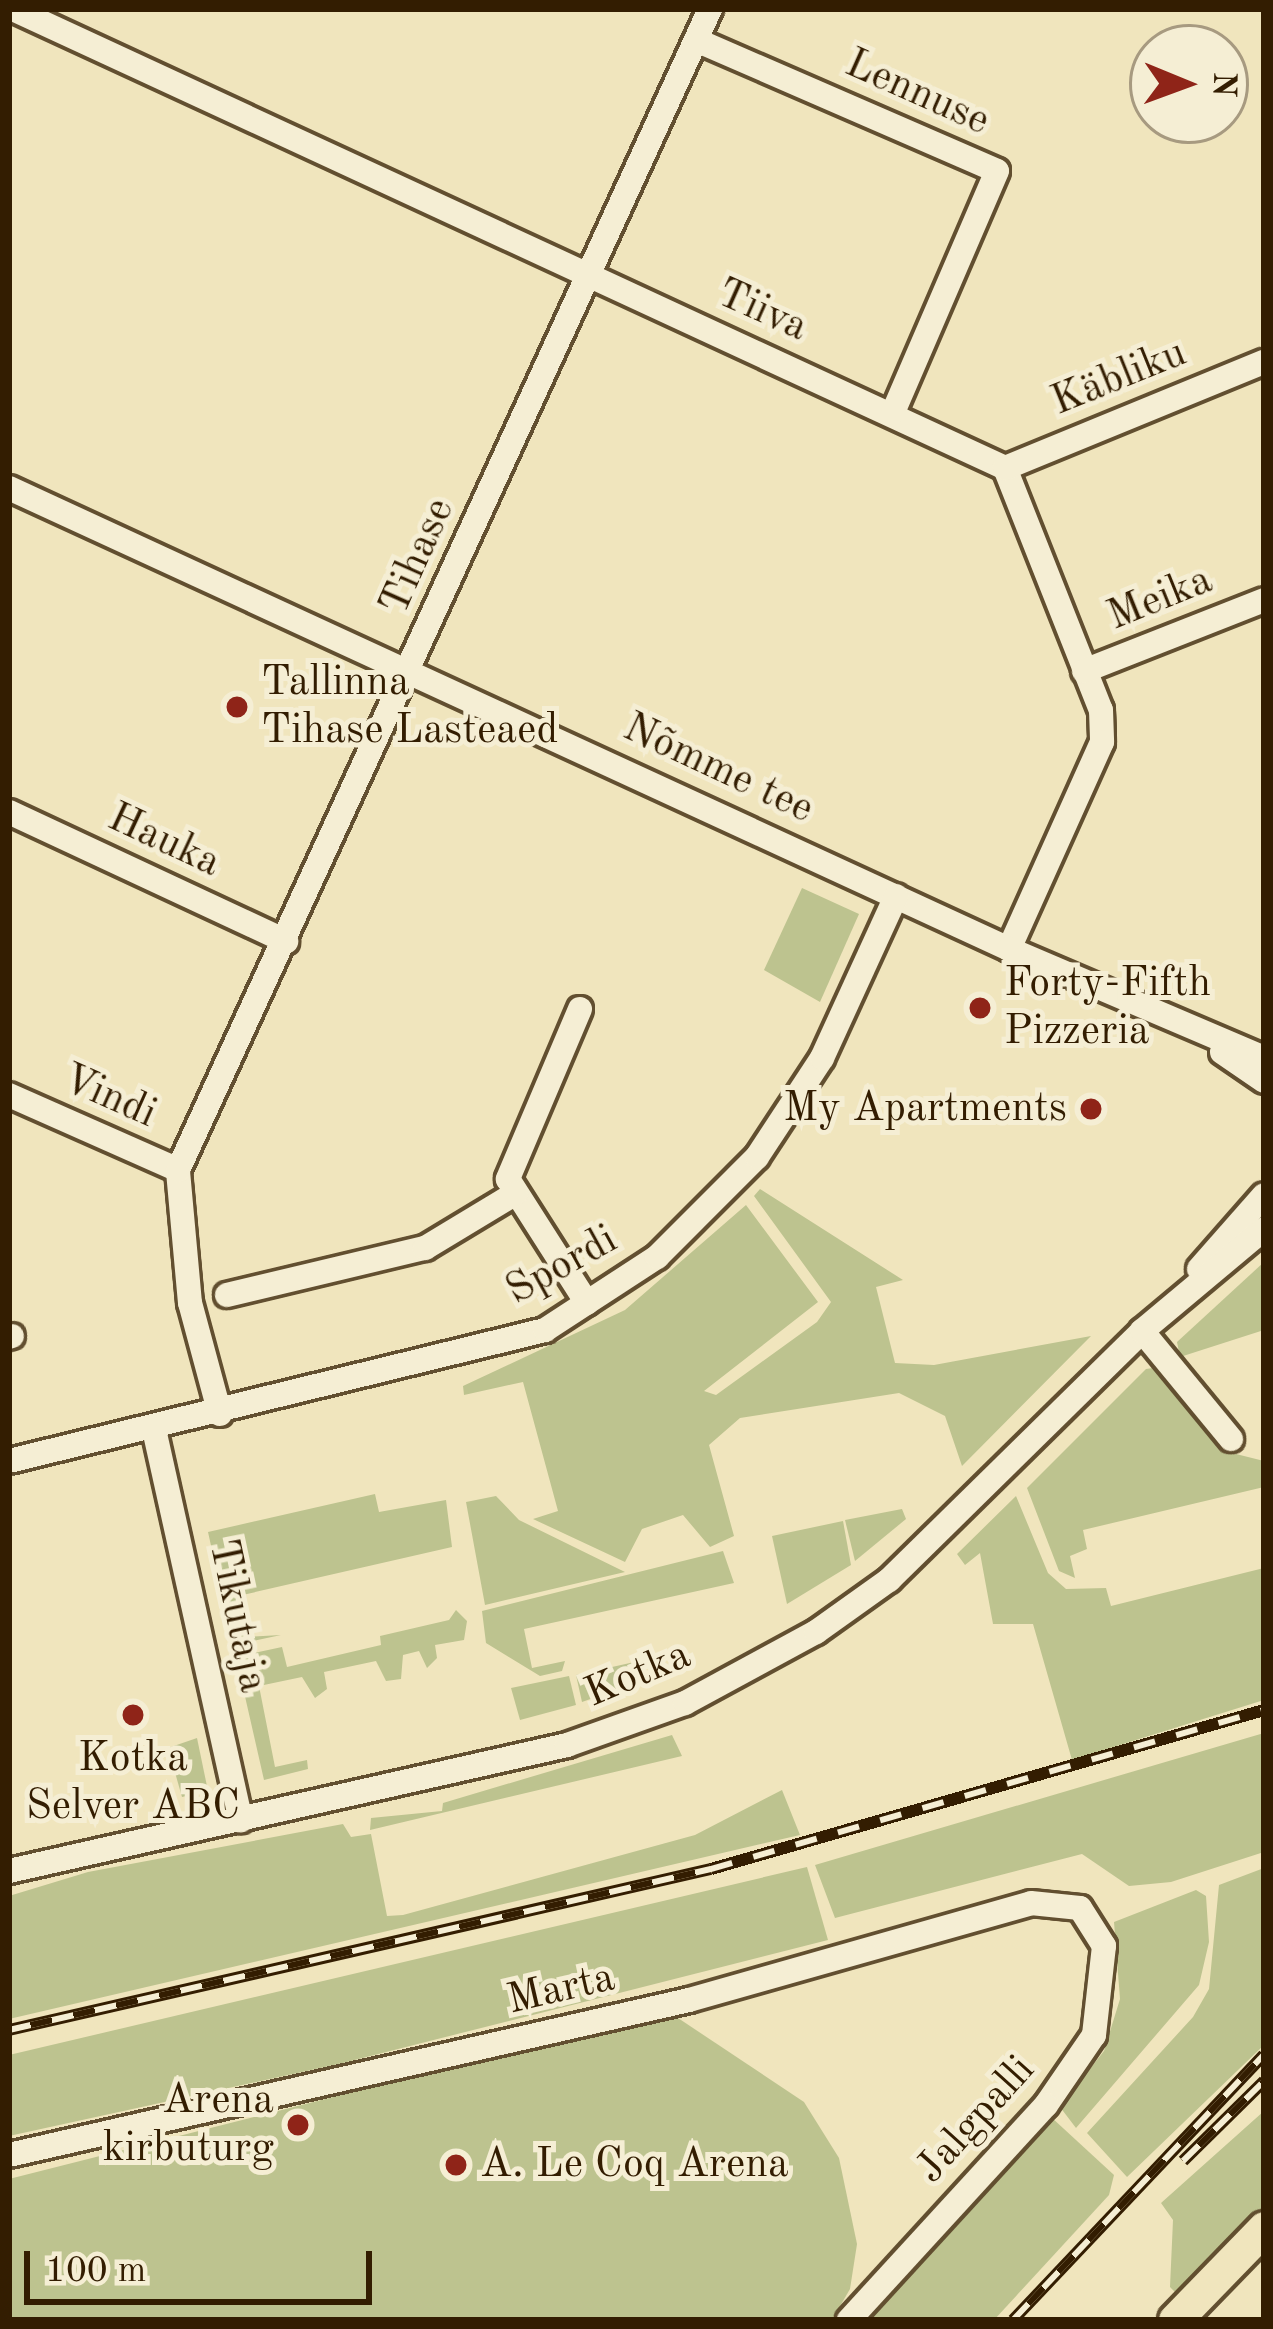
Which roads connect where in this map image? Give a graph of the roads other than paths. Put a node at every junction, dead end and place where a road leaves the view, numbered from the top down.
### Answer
1 (13, 9) edge
2 (710, 9) edge
3 (696, 40) junction
4 (587, 276) junction
5 (1264, 362) edge
6 (893, 413) junction
7 (1005, 468) junction
8 (9, 488) edge
9 (1264, 600) edge
10 (408, 668) junction
11 (1084, 670) junction
12 (9, 812) edge
13 (896, 896) junction
14 (286, 941) junction
15 (1009, 949) junction
16 (580, 1009) dead end
17 (1263, 1069) edge
18 (9, 1095) edge
19 (178, 1170) junction
20 (516, 1192) junction
21 (1264, 1195) edge
22 (1264, 1228) edge
23 (227, 1295) dead end
24 (587, 1303) junction
25 (1172, 1304) junction
26 (1142, 1331) junction
27 (220, 1414) junction
28 (154, 1429) junction
29 (1232, 1439) dead end
30 (9, 1461) edge
31 (241, 1820) junction
32 (9, 1871) edge
33 (1104, 1946) joint
34 (9, 2155) edge
35 (1264, 2228) edge
36 (848, 2320) edge
37 (1175, 2320) edge

1 - 4 street, Tiiva
2 - 3 street, Tihase
3 - 4 street, Tihase
3 - 6 street, Lennuse
4 - 6 street, Tiiva
4 - 10 street, Tihase
5 - 7 street, Käbliku
6 - 7 street, Tiiva
7 - 11 street
8 - 10 street, Nõmme tee
9 - 11 street, Meika
10 - 13 street, Nõmme tee
10 - 14 street, Tihase
11 - 15 street
12 - 14 street, Hauka
13 - 15 street, Nõmme tee
13 - 24 street, Spordi
14 - 19 street, Tihase
15 - 17 street, Nõmme tee
16 - 20 street
18 - 19 street, Vindi
19 - 27 street, Tihase
20 - 23 street
20 - 24 street
21 - 25 street, Kotka
22 - 25 street, Kotka
24 - 27 street, Spordi
25 - 26 street, Kotka
26 - 29 street
26 - 31 street, Kotka
27 - 28 street, Spordi
28 - 30 street, Spordi
28 - 31 street, Tikutaja
31 - 32 street, Kotka
33 - 34 street, Marta
33 - 36 street, Jalgpalli
35 - 37 main road

